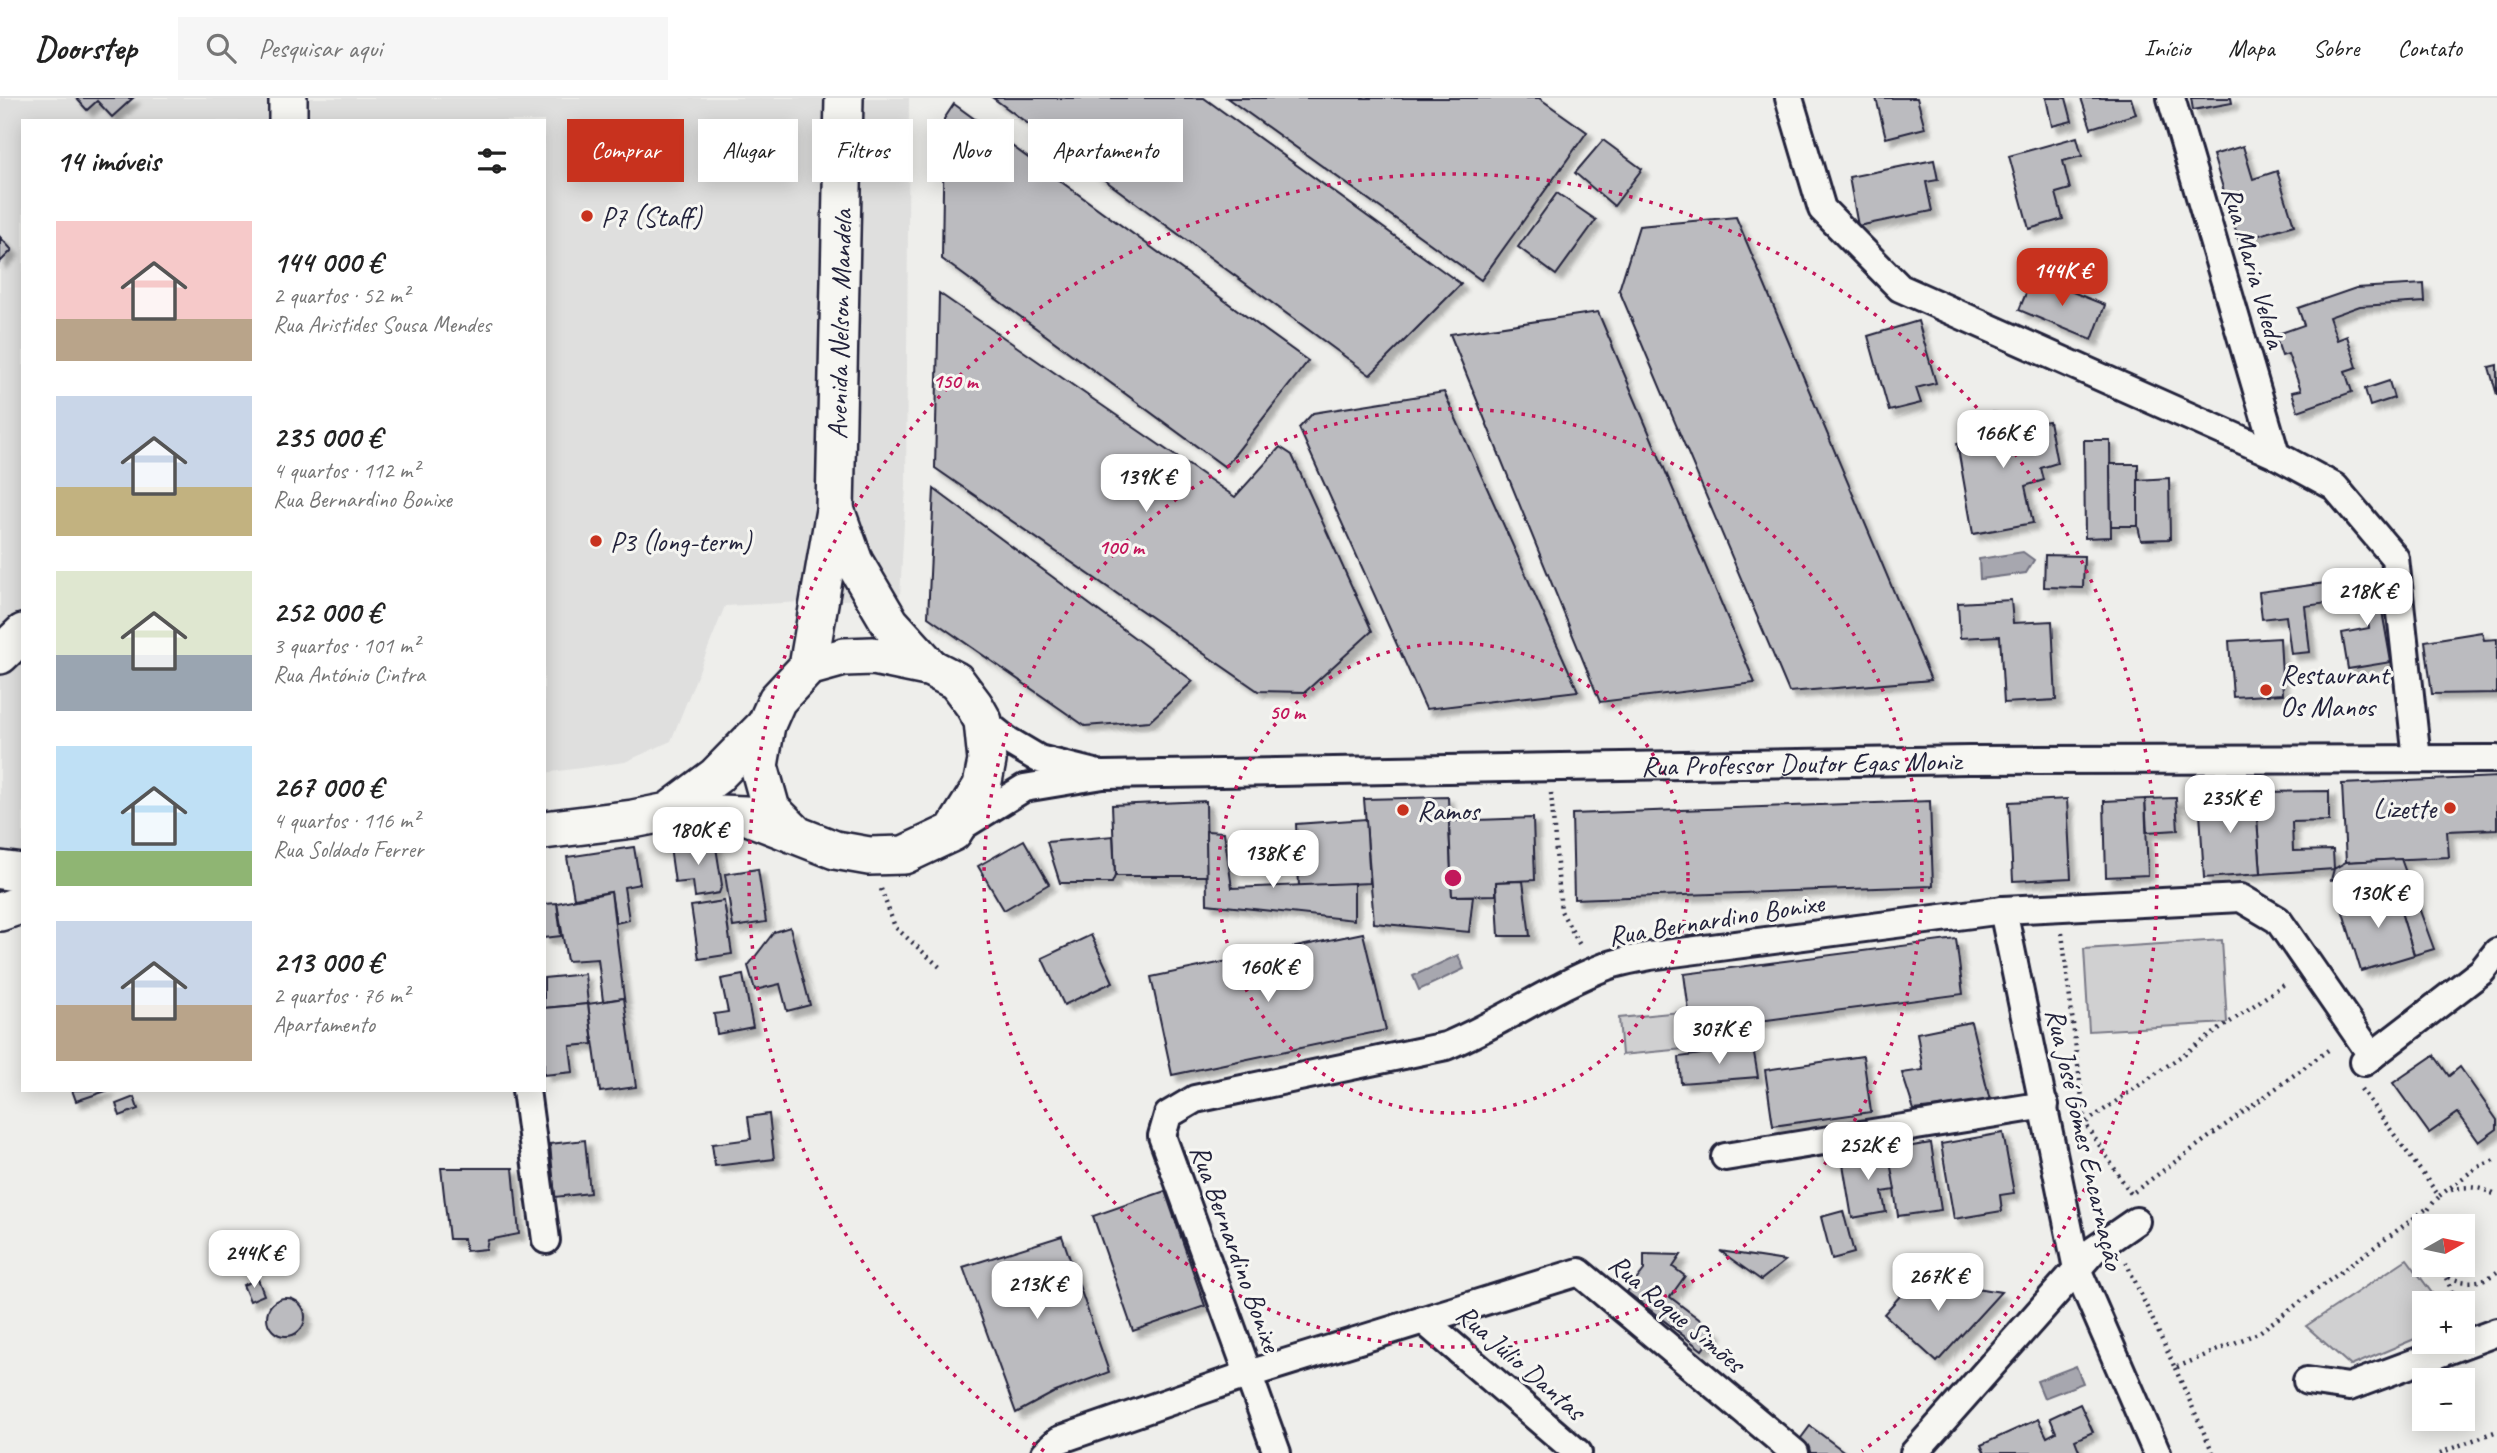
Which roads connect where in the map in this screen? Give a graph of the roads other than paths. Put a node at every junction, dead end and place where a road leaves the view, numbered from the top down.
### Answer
1 (288, 98) edge
2 (844, 98) edge
3 (1789, 98) edge
4 (2171, 98) edge
5 (288, 119) edge
6 (2276, 454) junction
7 (835, 510) junction
8 (21, 635) edge
9 (0, 655) edge
10 (808, 667) junction
11 (930, 668) junction
12 (983, 721) junction
13 (766, 725) junction
14 (2417, 759) junction
15 (2497, 759) edge
16 (1104, 775) junction
17 (668, 811) junction
18 (546, 830) edge
19 (953, 832) junction
20 (795, 833) junction
21 (0, 870) edge
22 (21, 873) edge
23 (0, 893) edge
24 (21, 893) edge
25 (21, 905) edge
26 (2003, 910) junction
27 (0, 912) edge
28 (2497, 952) edge
29 (526, 1092) edge
30 (2045, 1105) junction
31 (1725, 1157) dead end
32 (2136, 1221) dead end
33 (546, 1240) dead end
34 (2077, 1269) junction
35 (1423, 1320) junction
36 (2497, 1332) edge
37 (1249, 1374) junction
38 (2307, 1381) dead end
39 (1045, 1453) edge
40 (1277, 1453) edge
41 (1578, 1453) edge
42 (1796, 1453) edge
43 (1914, 1453) edge
44 (2157, 1453) edge

1 - 5 street
2 - 7 street, Avenida Nelson Mandela
3 - 6 street
4 - 6 street, Rua Maria Veleda
6 - 14 street
7 - 10 street
7 - 11 street
8 - 9 street
10 - 11 street
10 - 13 street
11 - 12 street
12 - 16 street
12 - 19 street
13 - 17 street
13 - 20 street
14 - 15 street, Rua Professor Doutor Egas Moniz
14 - 16 street, Rua Professor Doutor Egas Moniz
16 - 19 street
17 - 18 street
17 - 20 street
19 - 20 street
21 - 22 street
23 - 24 street
25 - 27 street
26 - 28 street, Rua Bernardino Bonixe
26 - 30 street, Rua José Gomes Encarnação
26 - 37 street, Rua Bernardino Bonixe
29 - 33 street
30 - 31 street
30 - 34 street, Rua José Gomes Encarnação
32 - 34 street
34 - 43 street
34 - 44 street, Rua José Gomes Encarnação
35 - 37 street
35 - 41 street, Rua Júlio Dantas
35 - 42 street, Rua Roque Simões
36 - 38 street
37 - 39 street
37 - 40 street, Rua Bernardino Bonixe

